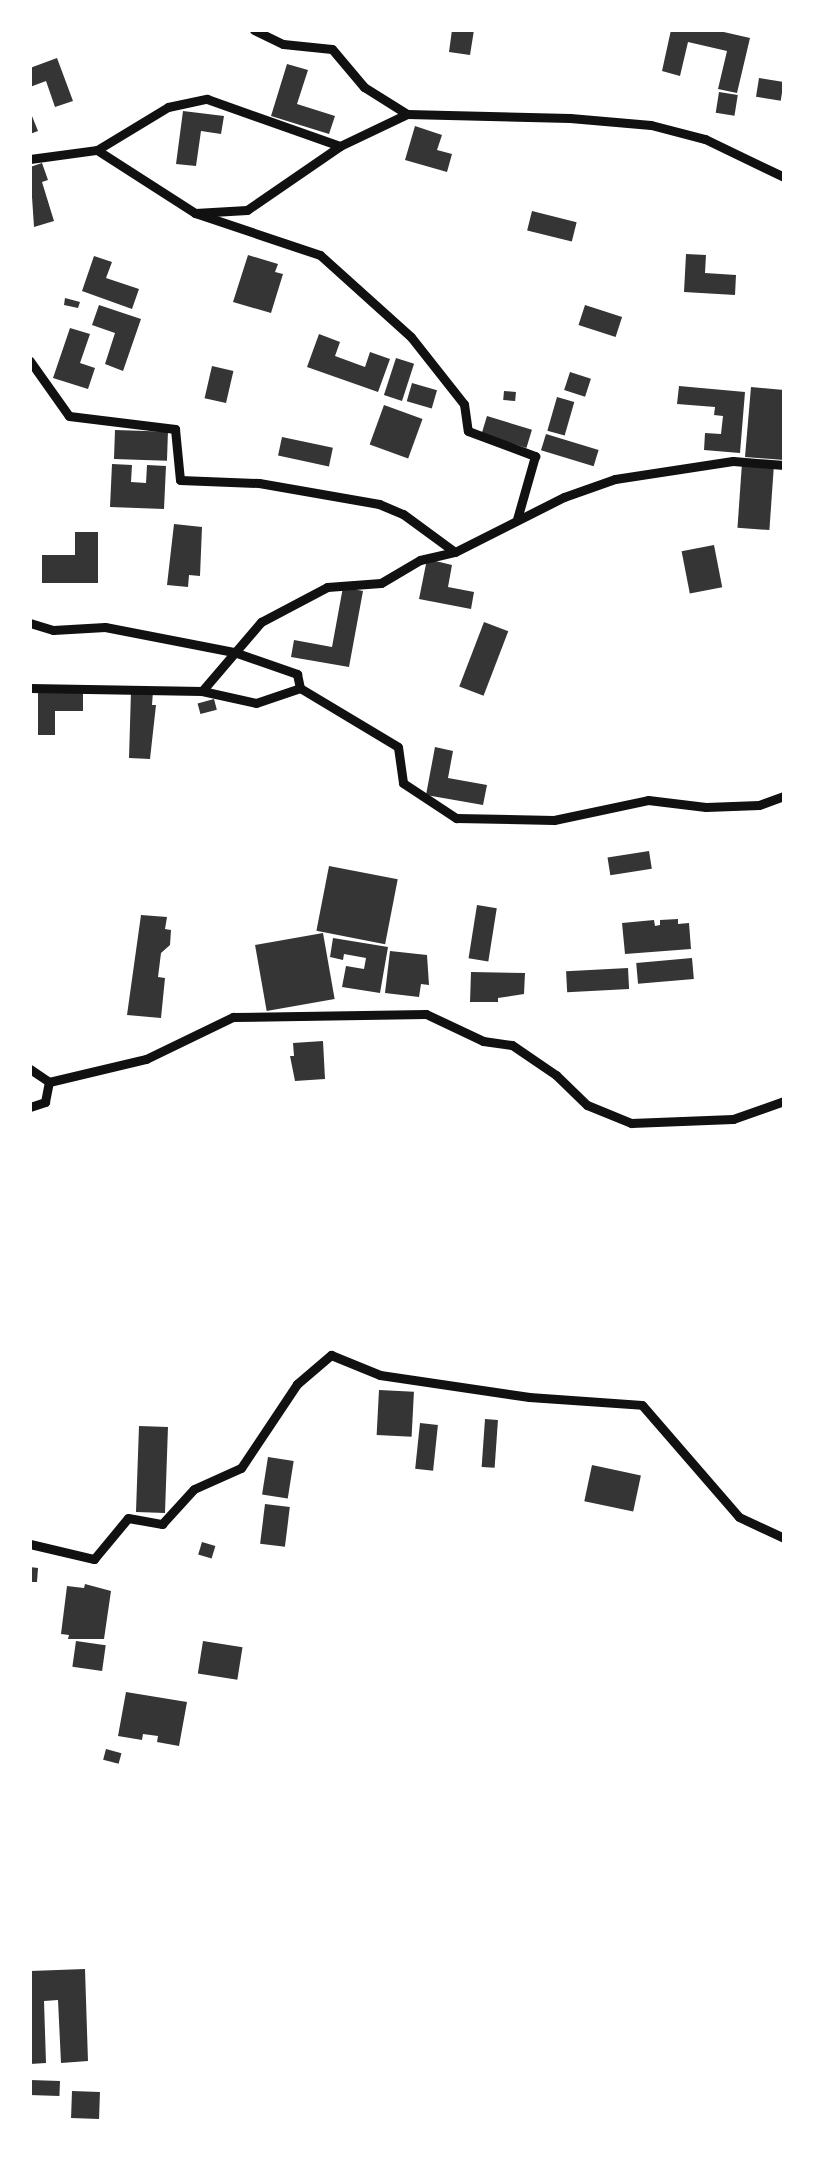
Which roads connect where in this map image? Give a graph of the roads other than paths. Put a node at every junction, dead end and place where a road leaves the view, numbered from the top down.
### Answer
1 (254, 30) edge
2 (406, 114) junction
3 (340, 146) junction
4 (97, 150) junction
5 (30, 160) edge
6 (784, 177) edge
7 (195, 213) junction
8 (30, 361) edge
9 (784, 465) edge
10 (518, 519) junction
11 (454, 552) junction
12 (30, 623) edge
13 (234, 652) junction
14 (30, 688) edge
15 (300, 688) junction
16 (202, 691) junction
17 (784, 796) edge
18 (30, 1068) edge
19 (49, 1082) junction
20 (784, 1102) edge
21 (30, 1107) edge
22 (784, 1538) edge
23 (30, 1544) edge

1 - 2 street
2 - 3 street
2 - 6 street
3 - 4 street
3 - 7 street
4 - 5 street
4 - 7 street
7 - 10 street
8 - 11 street
9 - 10 street
10 - 11 street
11 - 13 street
12 - 13 street
13 - 15 street
13 - 16 street
14 - 16 street
15 - 16 street
15 - 17 street
18 - 19 street
19 - 20 street
19 - 21 street
22 - 23 street

